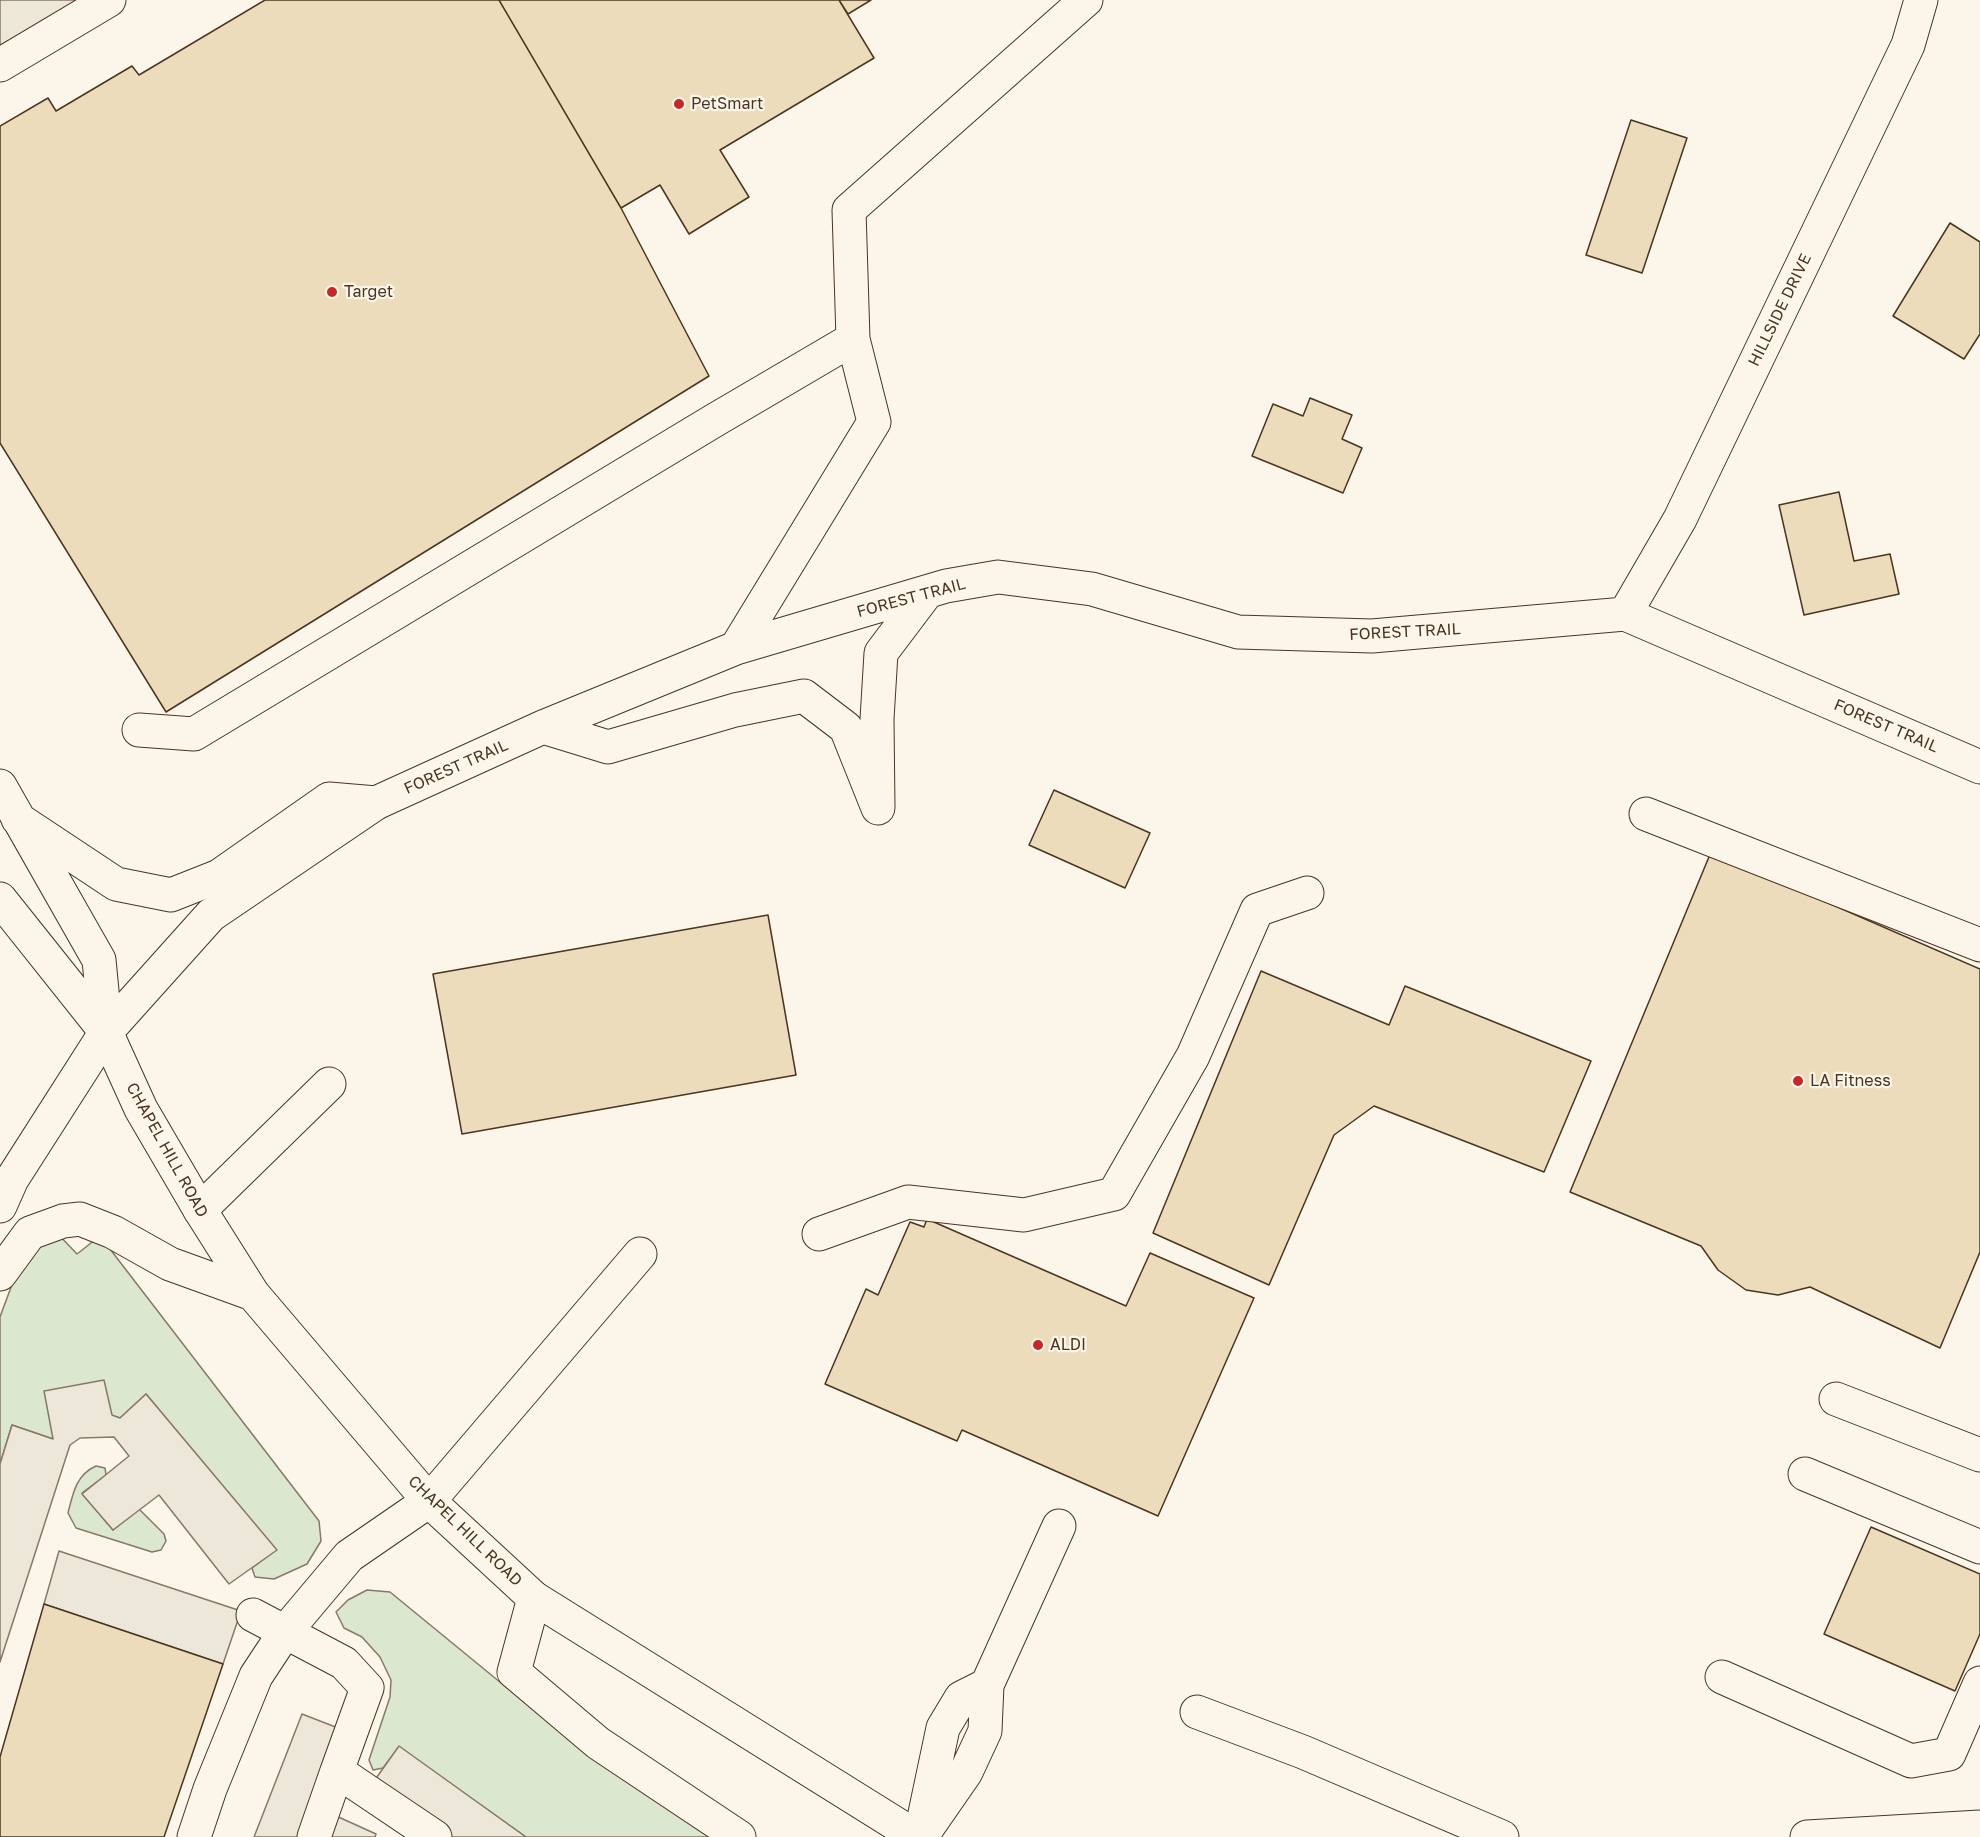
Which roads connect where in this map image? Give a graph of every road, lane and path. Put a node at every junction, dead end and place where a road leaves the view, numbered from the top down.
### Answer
1 (109, 0) edge
2 (1086, 0) edge
3 (1921, 0) edge
4 (0, 65) edge
5 (853, 339) junction
6 (927, 592) junction
7 (1625, 614) junction
8 (736, 648) junction
9 (543, 728) junction
10 (139, 730) dead end
11 (1980, 767) edge
12 (0, 786) edge
13 (376, 803) junction
14 (1646, 814) dead end
15 (18, 819) junction
16 (1307, 893) dead end
17 (0, 899) edge
18 (1980, 945) edge
19 (106, 1032) junction
20 (329, 1084) dead end
21 (0, 1206) edge
22 (200, 1210) junction
23 (819, 1234) dead end
24 (640, 1254) dead end
25 (0, 1274) edge
26 (253, 1294) junction
27 (1836, 1399) dead end
28 (1980, 1455) edge
29 (1805, 1474) dead end
30 (429, 1501) junction
31 (1059, 1526) dead end
32 (1980, 1547) edge
33 (534, 1598) junction
34 (253, 1615) dead end
35 (285, 1632) junction
36 (1722, 1677) dead end
37 (1980, 1683) edge
38 (1197, 1712) dead end
39 (337, 1771) junction
40 (1980, 1827) edge
41 (194, 1837) edge
42 (314, 1837) edge
43 (435, 1837) edge
44 (739, 1837) edge
45 (919, 1837) edge
46 (1502, 1837) edge
47 (1807, 1837) edge

1 - 4 street
2 - 5 street
3 - 7 street, HILLSIDE DRIVE
5 - 8 street
5 - 10 street
6 - 7 street, FOREST TRAIL
6 - 8 street, FOREST TRAIL
6 - 9 street
7 - 11 street, FOREST TRAIL
8 - 9 street, FOREST TRAIL
9 - 13 street, FOREST TRAIL
12 - 15 street, CHAPEL HILL ROAD
13 - 15 street
13 - 19 street, FOREST TRAIL
14 - 18 street
15 - 19 street, CHAPEL HILL ROAD
16 - 23 street
17 - 19 street, CHAPEL HILL ROAD
19 - 21 street, FOREST TRAIL
19 - 22 street, CHAPEL HILL ROAD
20 - 22 street
22 - 26 street, CHAPEL HILL ROAD
24 - 30 street
25 - 26 street
26 - 30 street, CHAPEL HILL ROAD
27 - 28 street
29 - 32 street
30 - 33 street, CHAPEL HILL ROAD
30 - 35 street
31 - 45 street
33 - 44 street
33 - 45 street, CHAPEL HILL ROAD
34 - 35 street
35 - 39 street
35 - 41 street
36 - 37 street
38 - 46 street
39 - 42 street
39 - 43 street
40 - 47 street

